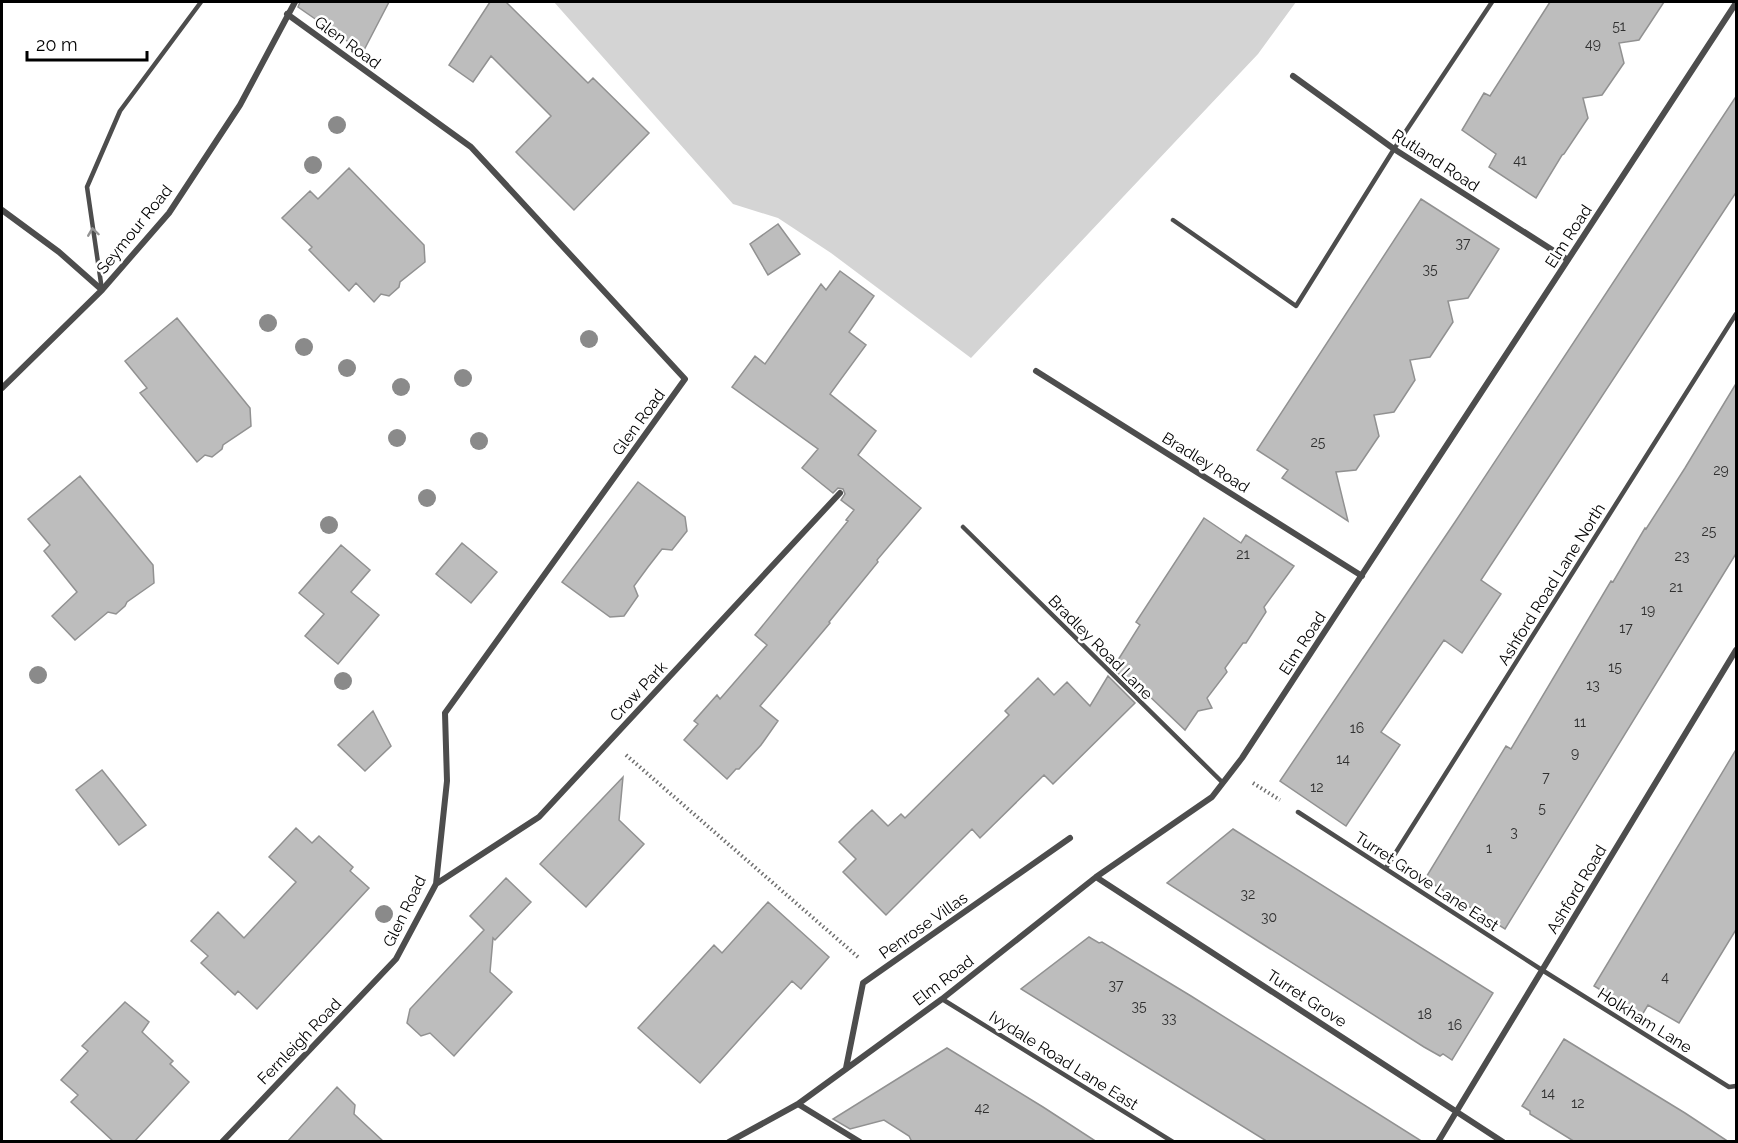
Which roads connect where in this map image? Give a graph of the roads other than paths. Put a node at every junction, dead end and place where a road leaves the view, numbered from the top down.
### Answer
1 (201, 2) edge
2 (295, 2) edge
3 (1492, 2) edge
4 (1737, 3) edge
5 (287, 15) junction
6 (1293, 76) dead end
7 (1394, 149) junction
8 (2, 210) edge
9 (1173, 220) dead end
10 (1568, 260) junction
11 (102, 290) junction
12 (1737, 314) edge
13 (1036, 371) dead end
14 (2, 388) edge
15 (840, 493) dead end
16 (963, 527) dead end
17 (1362, 576) junction
18 (1737, 650) edge
19 (1223, 783) junction
20 (1298, 812) road end
21 (1070, 837) dead end
22 (1386, 868) junction
23 (1096, 877) junction
24 (436, 884) junction
25 (396, 959) joint
26 (1542, 970) junction
27 (942, 999) junction
28 (846, 1068) junction
29 (1737, 1086) edge
30 (798, 1104) junction
31 (1455, 1112) junction
32 (222, 1142) edge
33 (729, 1142) edge
34 (860, 1142) edge
35 (1173, 1142) edge
36 (1438, 1142) edge
37 (1503, 1142) edge

11 -> 1 lane
2 - 5 street, Seymour Road
3 - 7 lane
4 - 10 street, Elm Road
5 - 11 street, Seymour Road
5 - 24 street, Glen Road
6 - 7 street, Rutland Road
7 - 9 lane
7 - 10 street, Rutland Road
8 - 11 street
10 - 17 street, Elm Road
11 - 14 street, Seymour Road
12 - 22 lane, Ashford Road Lane North
13 - 17 street, Bradley Road
15 - 24 street, Crow Park
16 - 19 lane, Bradley Road Lane
17 - 19 street, Elm Road
18 - 26 street, Ashford Road
19 - 23 street, Elm Road
20 - 22 lane, Turret Grove Lane East
21 - 28 street, Penrose Villas
22 - 26 lane, Turret Grove Lane East
23 - 27 street, Elm Road
23 - 31 street, Turret Grove
24 - 25 street, Glen Road
25 - 32 street, Fernleigh Road
26 - 29 lane, Holkham Lane
26 - 31 street, Ashford Road
27 - 28 street, Elm Road
27 - 35 lane, Ivydale Road Lane East
28 - 30 street, Elm Road
30 - 33 street, Elm Road
30 - 34 street
31 - 36 street, Ashford Road
31 - 37 street, Turret Grove

